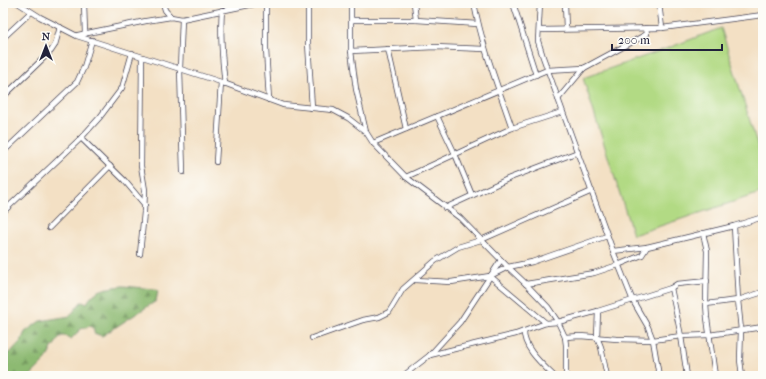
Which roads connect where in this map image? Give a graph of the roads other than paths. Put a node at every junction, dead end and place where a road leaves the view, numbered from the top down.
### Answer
1 (18, 3) edge
2 (84, 3) edge
3 (163, 3) edge
4 (259, 3) edge
5 (266, 3) edge
6 (308, 3) edge
7 (351, 3) edge
8 (414, 3) edge
9 (474, 3) edge
10 (513, 3) edge
11 (540, 3) edge
12 (565, 3) edge
13 (659, 3) edge
14 (222, 10) junction
15 (31, 12) junction
16 (763, 15) edge
17 (171, 18) junction
18 (182, 19) junction
19 (351, 20) junction
20 (416, 20) junction
21 (478, 24) junction
22 (60, 27) junction
23 (646, 28) junction
24 (662, 28) junction
25 (566, 29) junction
26 (540, 30) junction
27 (85, 34) junction
28 (77, 36) junction
29 (3, 38) edge
30 (92, 40) junction
31 (388, 49) junction
32 (485, 49) junction
33 (351, 51) junction
34 (132, 53) junction
35 (142, 57) junction
36 (584, 68) junction
37 (180, 69) junction
38 (547, 70) junction
39 (536, 75) junction
40 (222, 83) junction
41 (500, 89) junction
42 (3, 97) edge
43 (558, 99) junction
44 (269, 100) junction
45 (312, 108) junction
46 (562, 112) junction
47 (437, 116) junction
48 (512, 128) junction
49 (406, 129) junction
50 (366, 132) junction
51 (81, 138) junction
52 (373, 143) junction
53 (3, 152) edge
54 (578, 152) junction
55 (455, 154) junction
56 (216, 162) dead end
57 (110, 166) junction
58 (183, 172) dead end
59 (406, 177) junction
60 (592, 191) junction
61 (472, 195) junction
62 (145, 205) junction
63 (445, 208) junction
64 (3, 212) edge
65 (763, 217) edge
66 (734, 226) junction
67 (49, 228) dead end
68 (703, 233) junction
69 (607, 236) junction
70 (481, 240) junction
71 (646, 247) junction
72 (613, 251) junction
73 (140, 254) dead end
74 (502, 260) junction
75 (618, 265) junction
76 (508, 267) junction
77 (490, 276) junction
78 (415, 280) junction
79 (707, 281) junction
80 (526, 284) junction
81 (671, 288) junction
82 (763, 292) edge
83 (738, 300) junction
84 (633, 301) junction
85 (706, 304) junction
86 (598, 311) junction
87 (558, 322) junction
88 (546, 323) junction
89 (763, 327) edge
90 (741, 330) junction
91 (524, 331) junction
92 (709, 335) junction
93 (681, 336) junction
94 (565, 337) junction
95 (312, 338) dead end
96 (597, 338) junction
97 (653, 340) junction
98 (430, 355) junction
99 (403, 376) edge
100 (554, 376) edge
101 (566, 376) edge
102 (607, 376) edge
103 (659, 376) edge
104 (686, 376) edge
105 (715, 376) edge
106 (742, 376) edge

1 - 15 street
2 - 27 street
3 - 17 street
4 - 14 street
5 - 44 street
6 - 45 street
7 - 19 street
8 - 20 street
9 - 21 street
10 - 39 street
11 - 26 street
12 - 25 street
13 - 24 street
14 - 18 street
14 - 40 street
15 - 22 street
15 - 29 street
16 - 24 street
17 - 18 street
17 - 27 street
18 - 37 street
19 - 20 street
19 - 33 street
20 - 21 street
21 - 32 street
22 - 28 street
22 - 42 street
23 - 24 street
23 - 25 street
23 - 36 street
25 - 26 street
26 - 38 street
27 - 28 street
28 - 30 street
30 - 34 street
30 - 53 street
31 - 32 street
31 - 33 street
31 - 49 street
32 - 41 street
33 - 50 street
34 - 35 street
34 - 51 street
35 - 37 street
35 - 62 street
36 - 38 street
36 - 43 street
37 - 40 street
37 - 58 street
38 - 39 street
38 - 43 street
39 - 41 street
40 - 44 street
40 - 56 street
41 - 47 street
41 - 48 street
43 - 46 street
44 - 45 street
45 - 50 street
46 - 48 street
46 - 54 street
47 - 49 street
47 - 55 street
48 - 55 street
49 - 52 street
50 - 52 street
51 - 57 street
51 - 64 street
52 - 59 street
54 - 60 street
54 - 61 street
55 - 59 street
55 - 61 street
57 - 62 street
57 - 67 street
59 - 63 street
60 - 69 street
60 - 70 street
61 - 63 street
62 - 73 street
63 - 70 street
65 - 66 street
66 - 68 street
66 - 83 street
68 - 71 street
68 - 79 street
69 - 72 street
69 - 76 street
70 - 74 street
70 - 78 street
71 - 72 street
71 - 75 street
72 - 75 street
74 - 76 street
74 - 77 street
75 - 80 street
75 - 84 street
76 - 77 street
76 - 80 street
77 - 78 street
77 - 88 street
77 - 98 street
78 - 95 street
79 - 81 street
79 - 85 street
80 - 87 street
81 - 84 street
81 - 93 street
82 - 83 street
83 - 85 street
83 - 90 street
84 - 86 street
84 - 97 street
85 - 92 street
86 - 87 street
86 - 96 street
87 - 88 street
87 - 94 street
88 - 91 street
89 - 90 street
90 - 92 street
90 - 106 street
91 - 98 street
91 - 100 street
92 - 93 street
92 - 105 street
93 - 97 street
93 - 104 street
94 - 96 street
94 - 101 street
96 - 97 street
96 - 102 street
97 - 103 street
98 - 99 street

